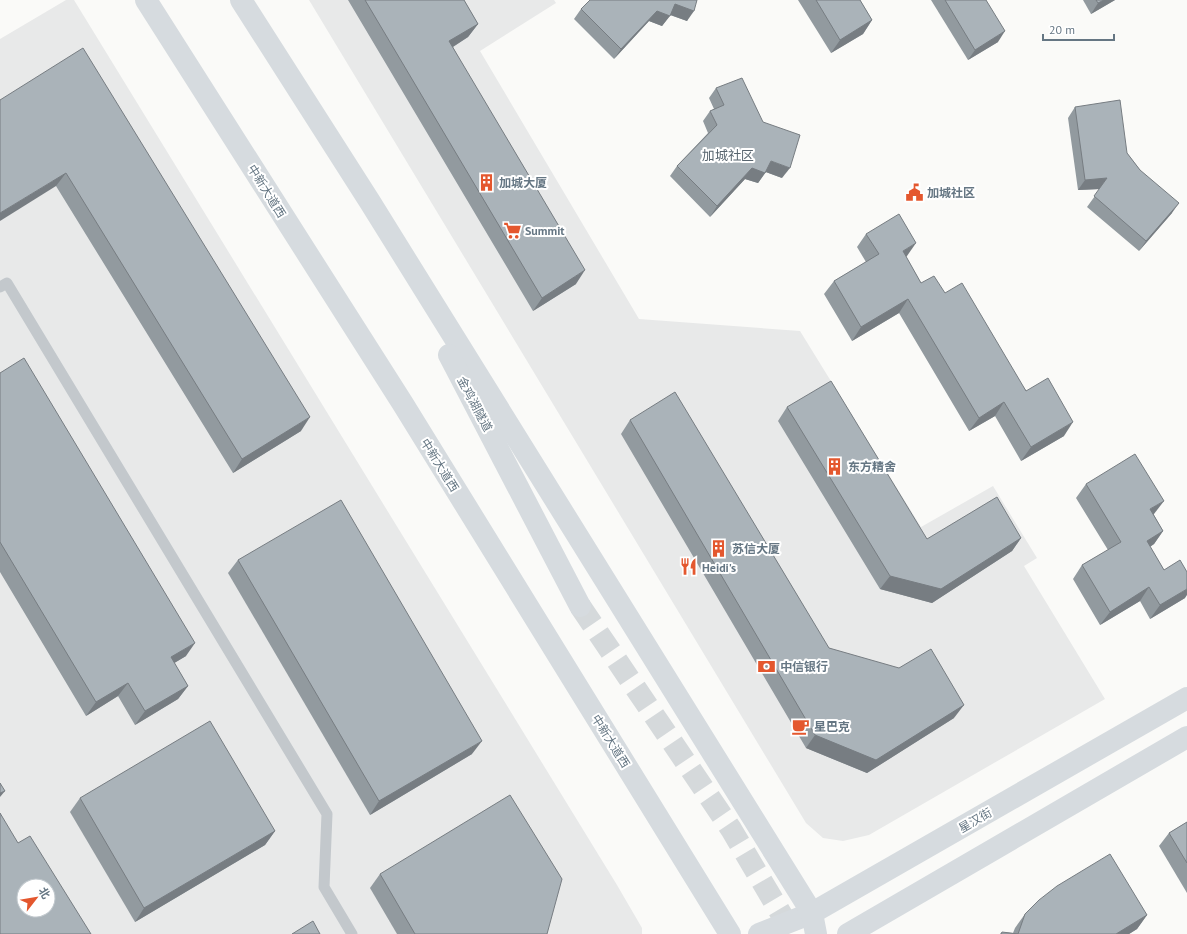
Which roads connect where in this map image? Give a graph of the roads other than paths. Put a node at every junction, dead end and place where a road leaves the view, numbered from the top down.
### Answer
1 (146, 0) edge
2 (241, 0) edge
3 (370, 202) junction
4 (0, 287) edge
5 (580, 606) tunnel mouth
6 (1187, 698) edge
7 (1187, 737) edge
8 (814, 924) edge
9 (352, 934) edge
10 (730, 934) edge
11 (759, 934) edge
12 (852, 934) edge

1 - 10 main road, 中新大道西
2 - 3 main road
3 - 5 main road, 金鸡湖隧道
3 - 8 main road
4 - 9 lane
6 - 8 main road, 星汉街
7 - 12 main road
8 - 11 main road, 星汉街

